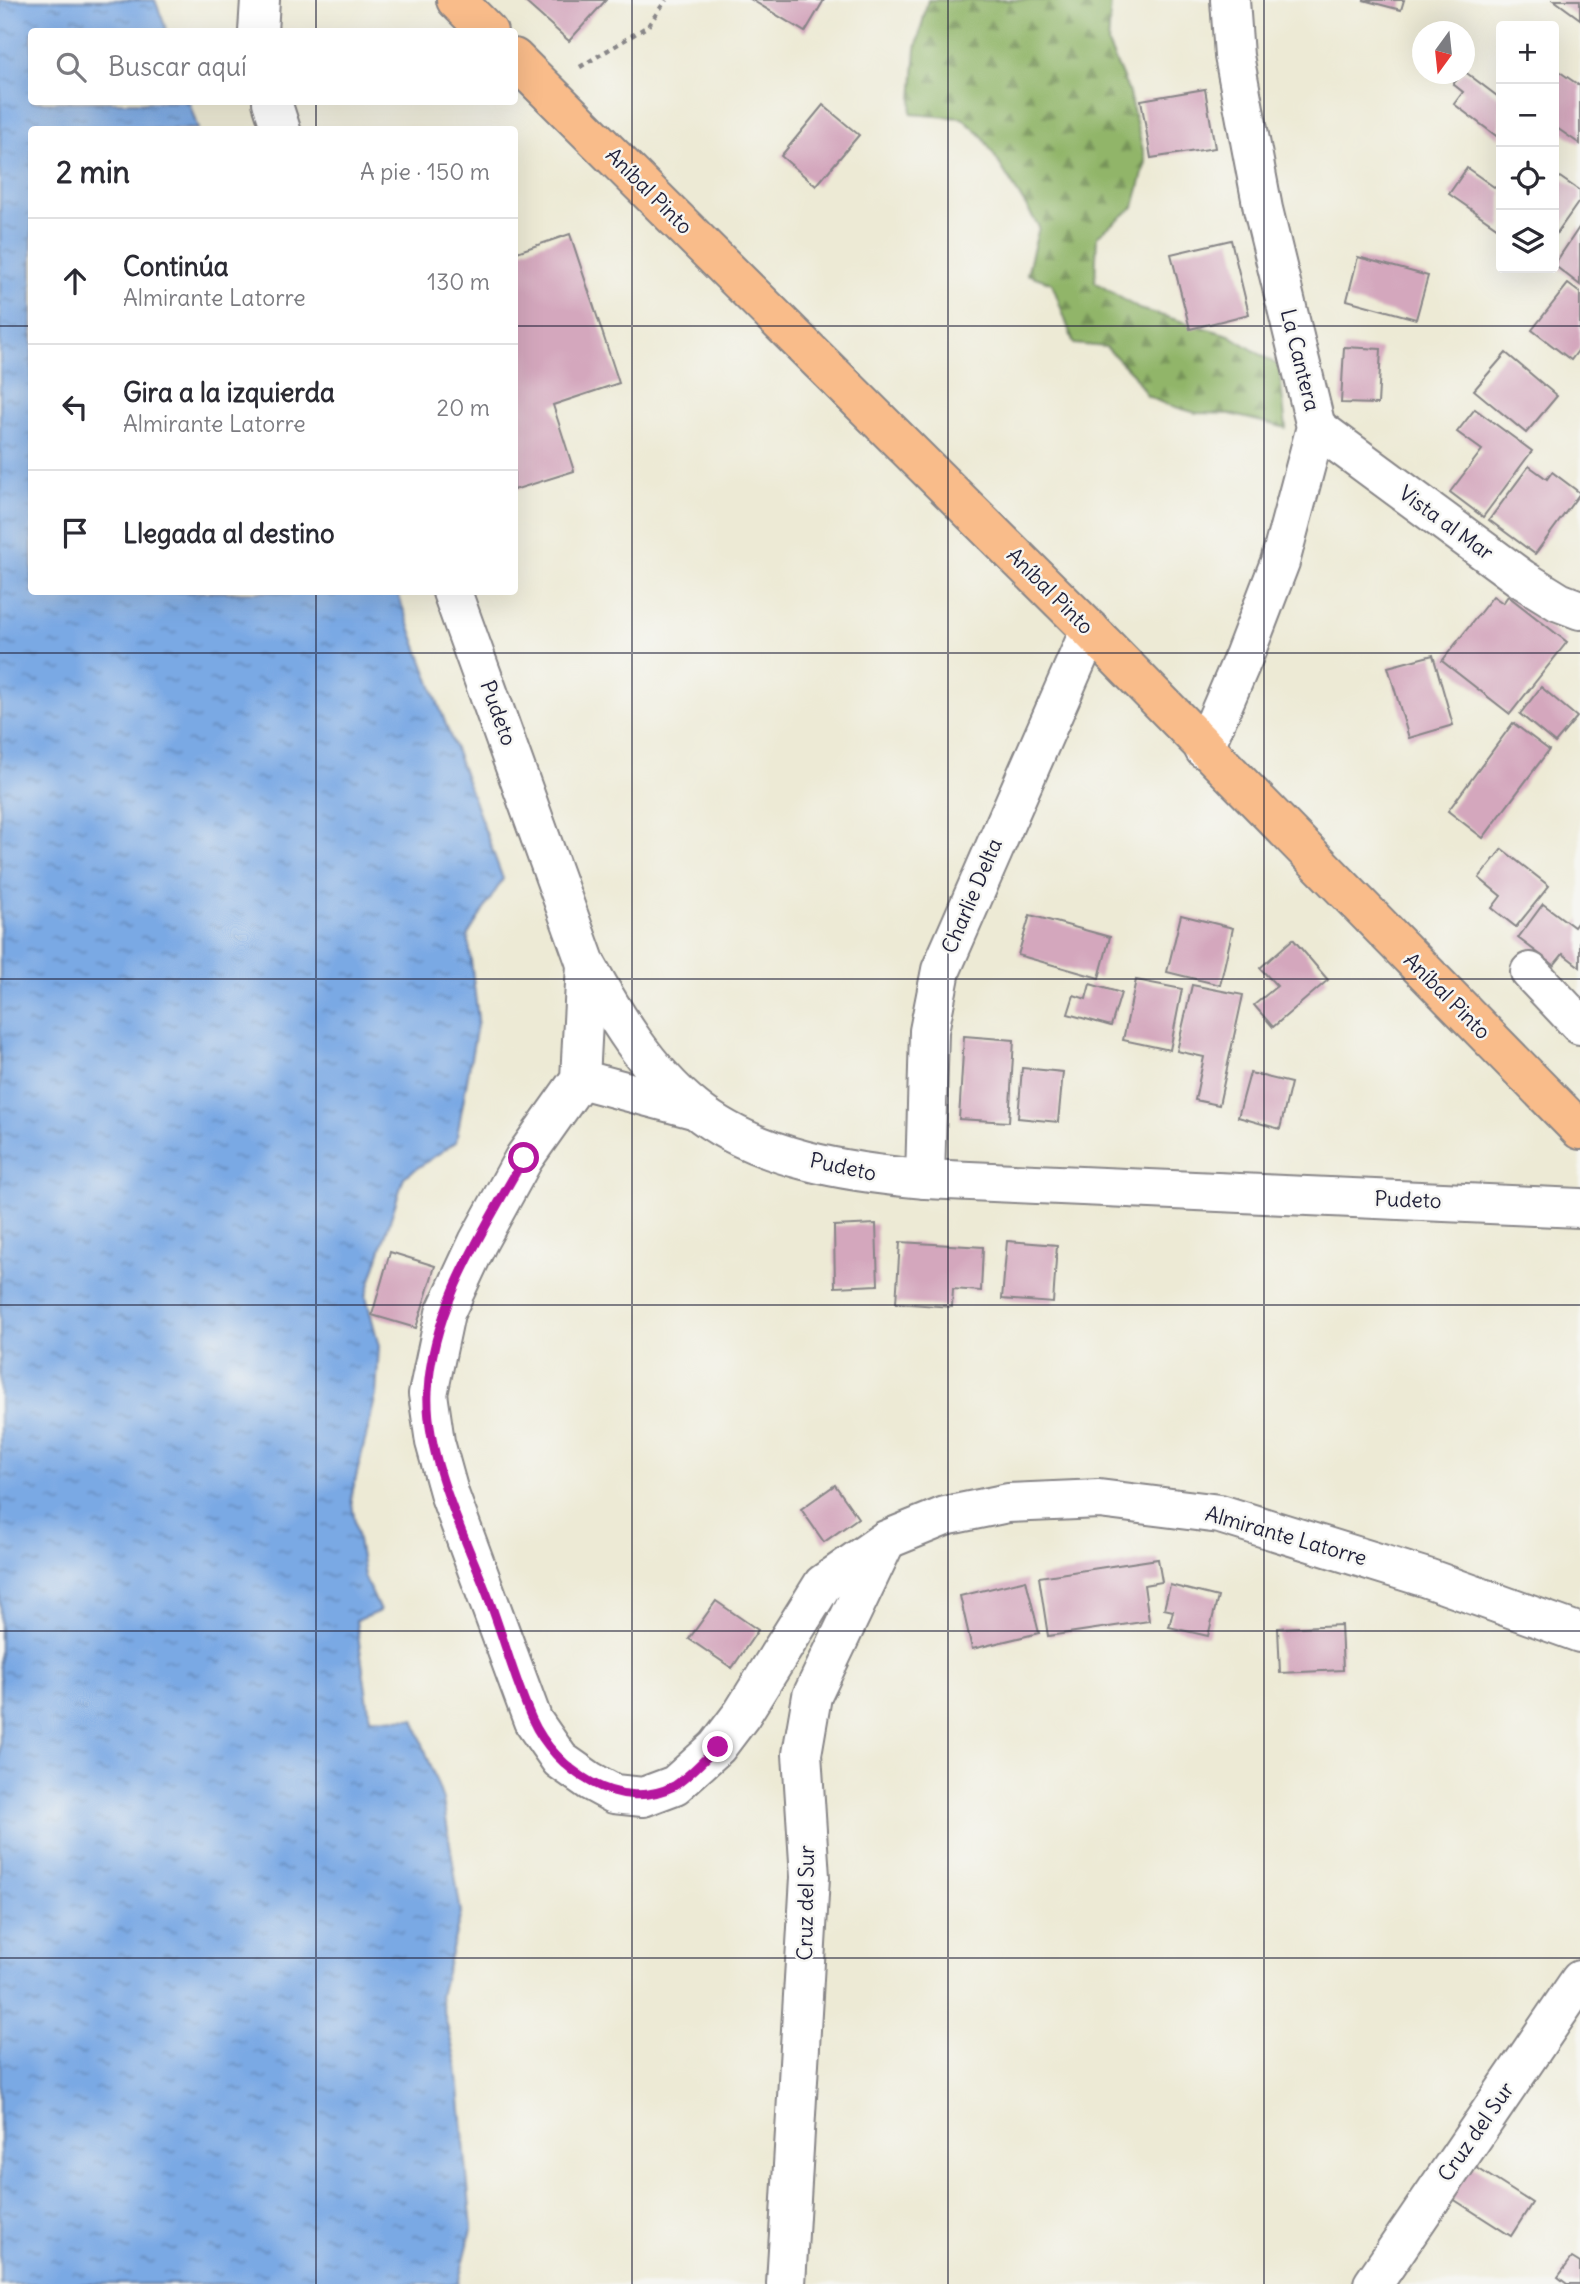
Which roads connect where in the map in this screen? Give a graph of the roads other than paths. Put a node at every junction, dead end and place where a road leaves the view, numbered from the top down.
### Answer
1 (260, 0) edge
2 (456, 0) edge
3 (1230, 0) edge
4 (258, 28) edge
5 (484, 28) edge
6 (518, 62) edge
7 (273, 105) edge
8 (280, 126) edge
9 (1316, 427) junction
10 (453, 595) edge
11 (1580, 610) edge
12 (1090, 630) junction
13 (1204, 749) junction
14 (586, 964) junction
15 (1530, 972) dead end
16 (1580, 1025) edge
17 (580, 1079) junction
18 (695, 1109) junction
19 (1580, 1130) edge
20 (925, 1180) junction
21 (1580, 1208) edge
22 (886, 1540) junction
23 (1580, 1633) edge
24 (1580, 1980) edge
25 (786, 2284) edge
26 (1373, 2284) edge

1 - 4 street
2 - 5 main road
3 - 9 street, La Cantera
6 - 12 main road, Aníbal Pinto
7 - 8 street
9 - 11 street, Vista al Mar
9 - 13 street, La Cantera
10 - 14 street, Pudeto
12 - 13 main road, Aníbal Pinto
12 - 20 street, Charlie Delta
13 - 19 main road, Aníbal Pinto
14 - 17 street
14 - 18 street, Pudeto
15 - 16 street
17 - 18 street
17 - 22 street, Almirante Latorre
18 - 20 street, Pudeto
20 - 21 street, Pudeto
22 - 23 street, Almirante Latorre
22 - 25 street, Cruz del Sur
24 - 26 street, Cruz del Sur

